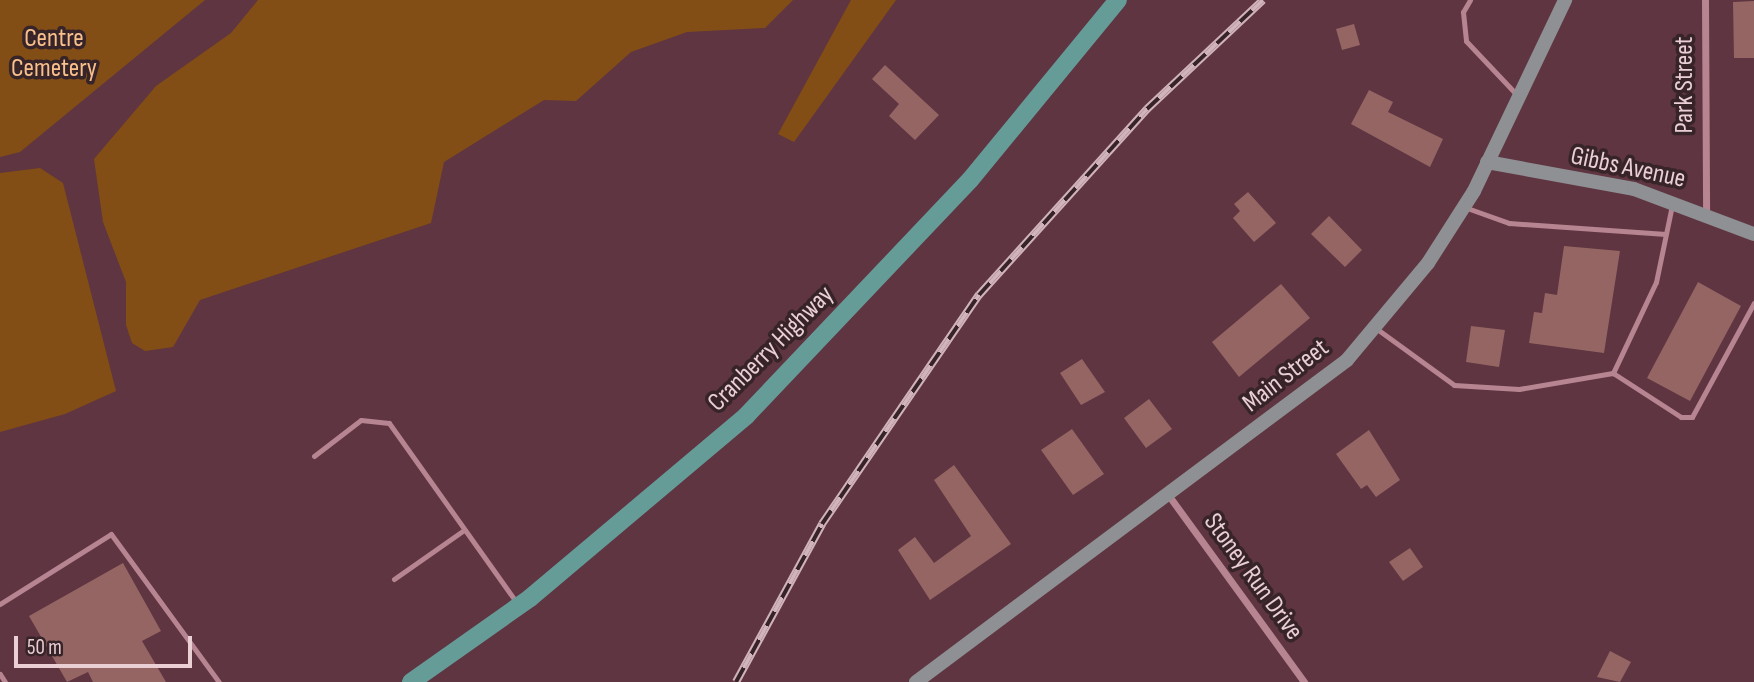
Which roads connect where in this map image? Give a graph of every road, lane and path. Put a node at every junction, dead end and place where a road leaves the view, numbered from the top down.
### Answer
1 (1118, 0) edge
2 (1470, 0) edge
3 (1565, 0) edge
4 (1705, 0) edge
5 (1518, 97) junction
6 (1487, 162) junction
7 (1673, 201) junction
8 (1464, 206) junction
9 (1706, 212) junction
10 (1666, 234) junction
11 (1754, 234) edge
12 (1754, 303) edge
13 (1376, 329) junction
14 (1613, 373) junction
15 (314, 456) dead end
16 (1169, 496) junction
17 (464, 530) junction
18 (394, 579) dead end
19 (0, 604) edge
20 (519, 606) junction
21 (0, 674) edge
22 (5, 682) edge
23 (219, 682) edge
24 (411, 682) edge
25 (916, 682) edge
26 (1304, 682) edge

1 - 20 main road, Cranberry Highway
2 - 5 lane
3 - 5 main road, Main Street
4 - 9 street, Park Street
5 - 6 main road, Main Street
6 - 7 main road, Gibbs Avenue
6 - 8 main road, Main Street
7 - 9 main road, Gibbs Avenue
7 - 10 lane
8 - 10 lane
8 - 13 main road, Main Street
9 - 11 main road, Gibbs Avenue
10 - 14 lane
12 - 14 lane
13 - 14 lane
13 - 16 main road, Main Street
15 - 17 lane
16 - 25 main road, Main Street
16 - 26 street, Stoney Run Drive
17 - 18 lane
17 - 20 lane
19 - 23 lane
20 - 24 main road, Cranberry Highway
21 - 22 lane

